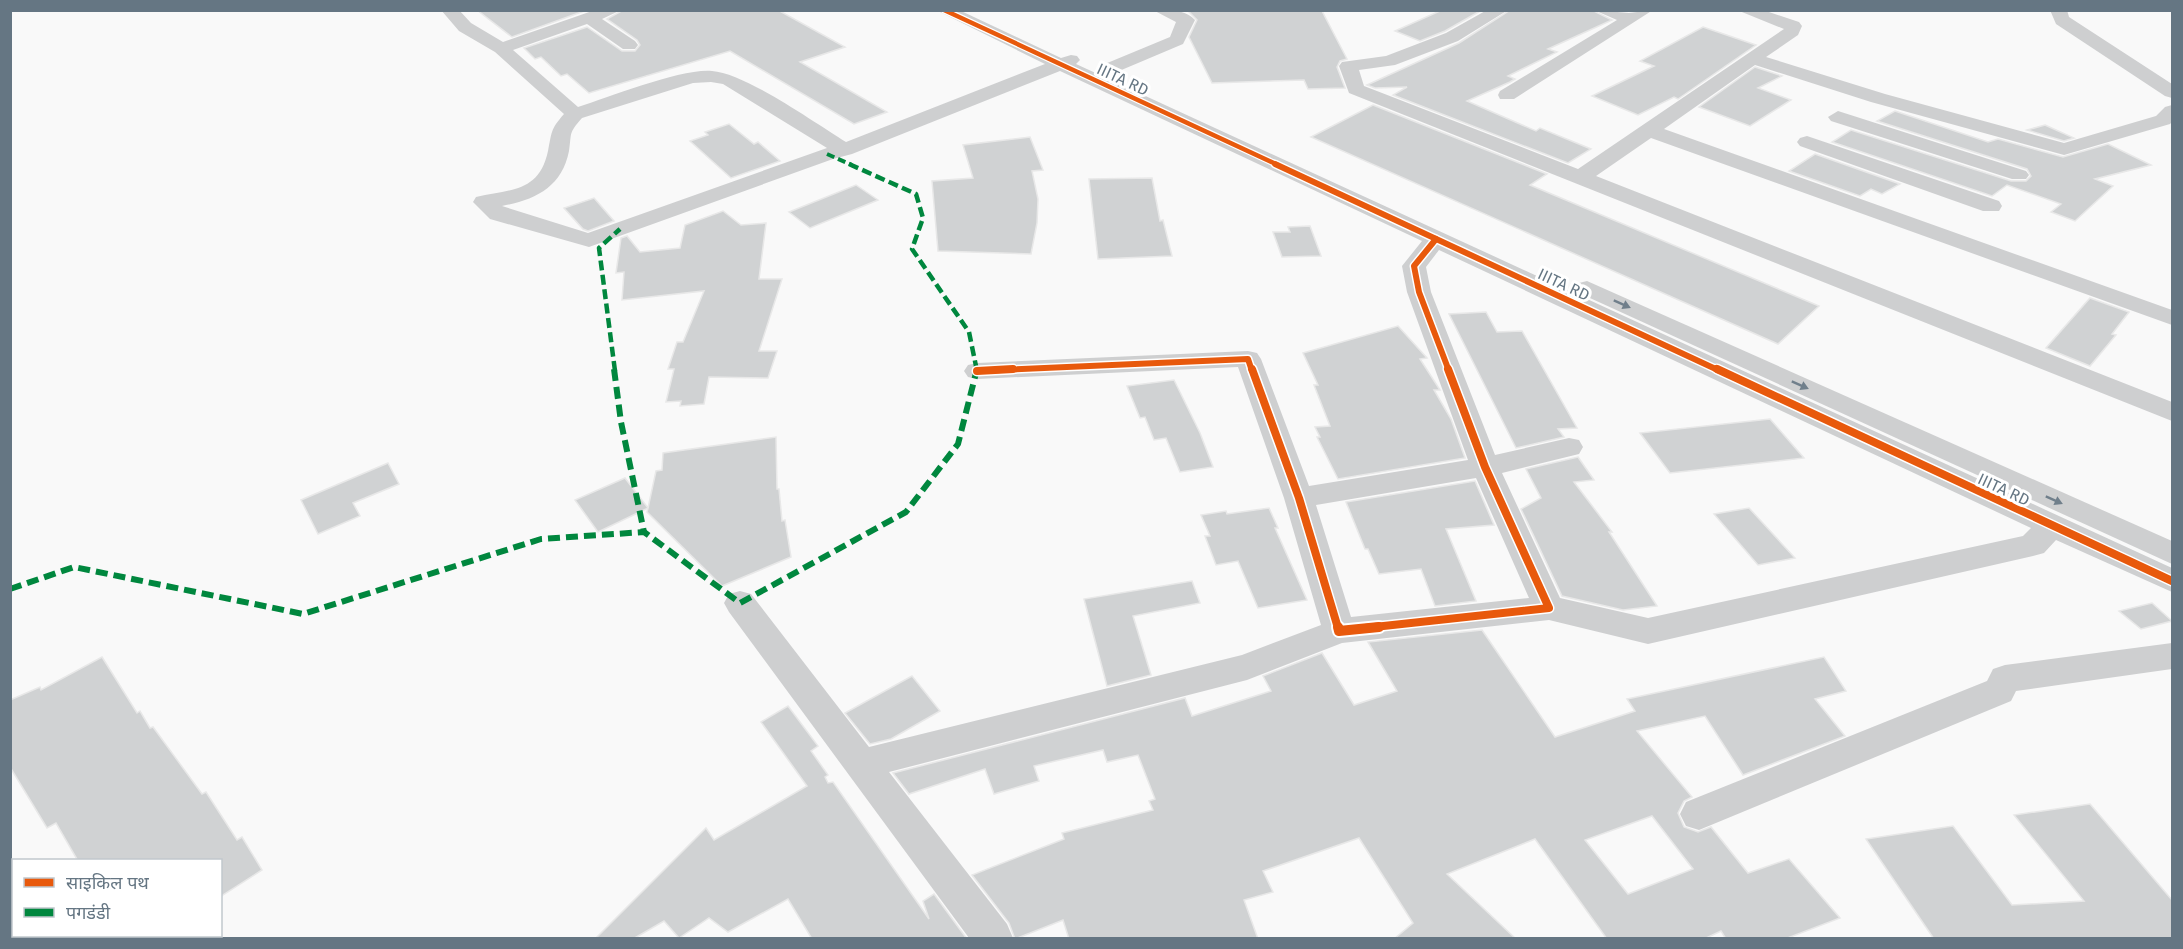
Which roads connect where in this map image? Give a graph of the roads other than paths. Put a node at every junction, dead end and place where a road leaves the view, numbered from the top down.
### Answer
1 (449, 10) edge
2 (613, 10) edge
3 (944, 10) edge
4 (976, 10) edge
5 (1161, 10) edge
6 (1500, 10) edge
7 (1602, 10) edge
8 (1744, 10) edge
9 (2058, 10) edge
10 (1638, 15) edge
11 (589, 18) junction
12 (629, 45) dead end
13 (501, 48) junction
14 (1751, 58) junction
15 (1069, 61) junction
16 (1106, 70) junction
17 (2172, 92) edge
18 (1507, 95) dead end
19 (1878, 99) junction
20 (2172, 111) edge
21 (575, 114) junction
22 (1838, 117) junction
23 (1648, 130) junction
24 (1807, 142) junction
25 (2044, 146) junction
26 (845, 150) junction
27 (2019, 176) junction
28 (1581, 177) junction
29 (1781, 179) junction
30 (1991, 206) junction
31 (1436, 240) junction
32 (1961, 241) junction
33 (2172, 318) edge
34 (977, 371) dead end
35 (2172, 412) edge
36 (1569, 447) dead end
37 (1917, 450) junction
38 (1485, 467) junction
39 (1299, 498) junction
40 (2052, 526) junction
41 (2172, 553) edge
42 (2172, 581) edge
43 (740, 603) dead end
44 (1549, 608) junction
45 (1339, 631) junction
46 (2172, 656) edge
47 (862, 764) junction
48 (1699, 814) dead end
49 (993, 939) edge

1 - 13 street
2 - 11 street
3 - 15 street, IIITA RD
4 - 15 street, IIITA RD
5 - 16 street
6 - 28 street
7 - 10 street
8 - 14 street
9 - 17 street
10 - 18 street
11 - 12 street
11 - 13 street
13 - 21 street
14 - 19 street
14 - 23 street
15 - 16 street, IIITA RD
15 - 26 street
15 - 31 street, IIITA RD
16 -> 37 street, IIITA RD
19 - 22 street
19 - 25 street
20 - 25 street
21 - 26 street
21 - 26 street
22 - 24 street
22 - 27 street
23 - 28 street
23 - 29 street
24 - 29 street
24 - 30 street
25 - 27 street
27 - 30 street
28 - 35 street
29 - 32 street
30 - 32 street
31 - 37 street, IIITA RD
31 - 38 street
32 - 33 street
34 - 39 street
36 - 38 street
37 - 40 street, IIITA RD
37 -> 41 street, IIITA RD
38 - 39 street
38 - 44 street
39 - 45 street
40 - 42 street, IIITA RD
40 - 44 street
43 - 47 street
44 - 45 street
45 - 47 street
46 - 48 street
47 - 49 street

